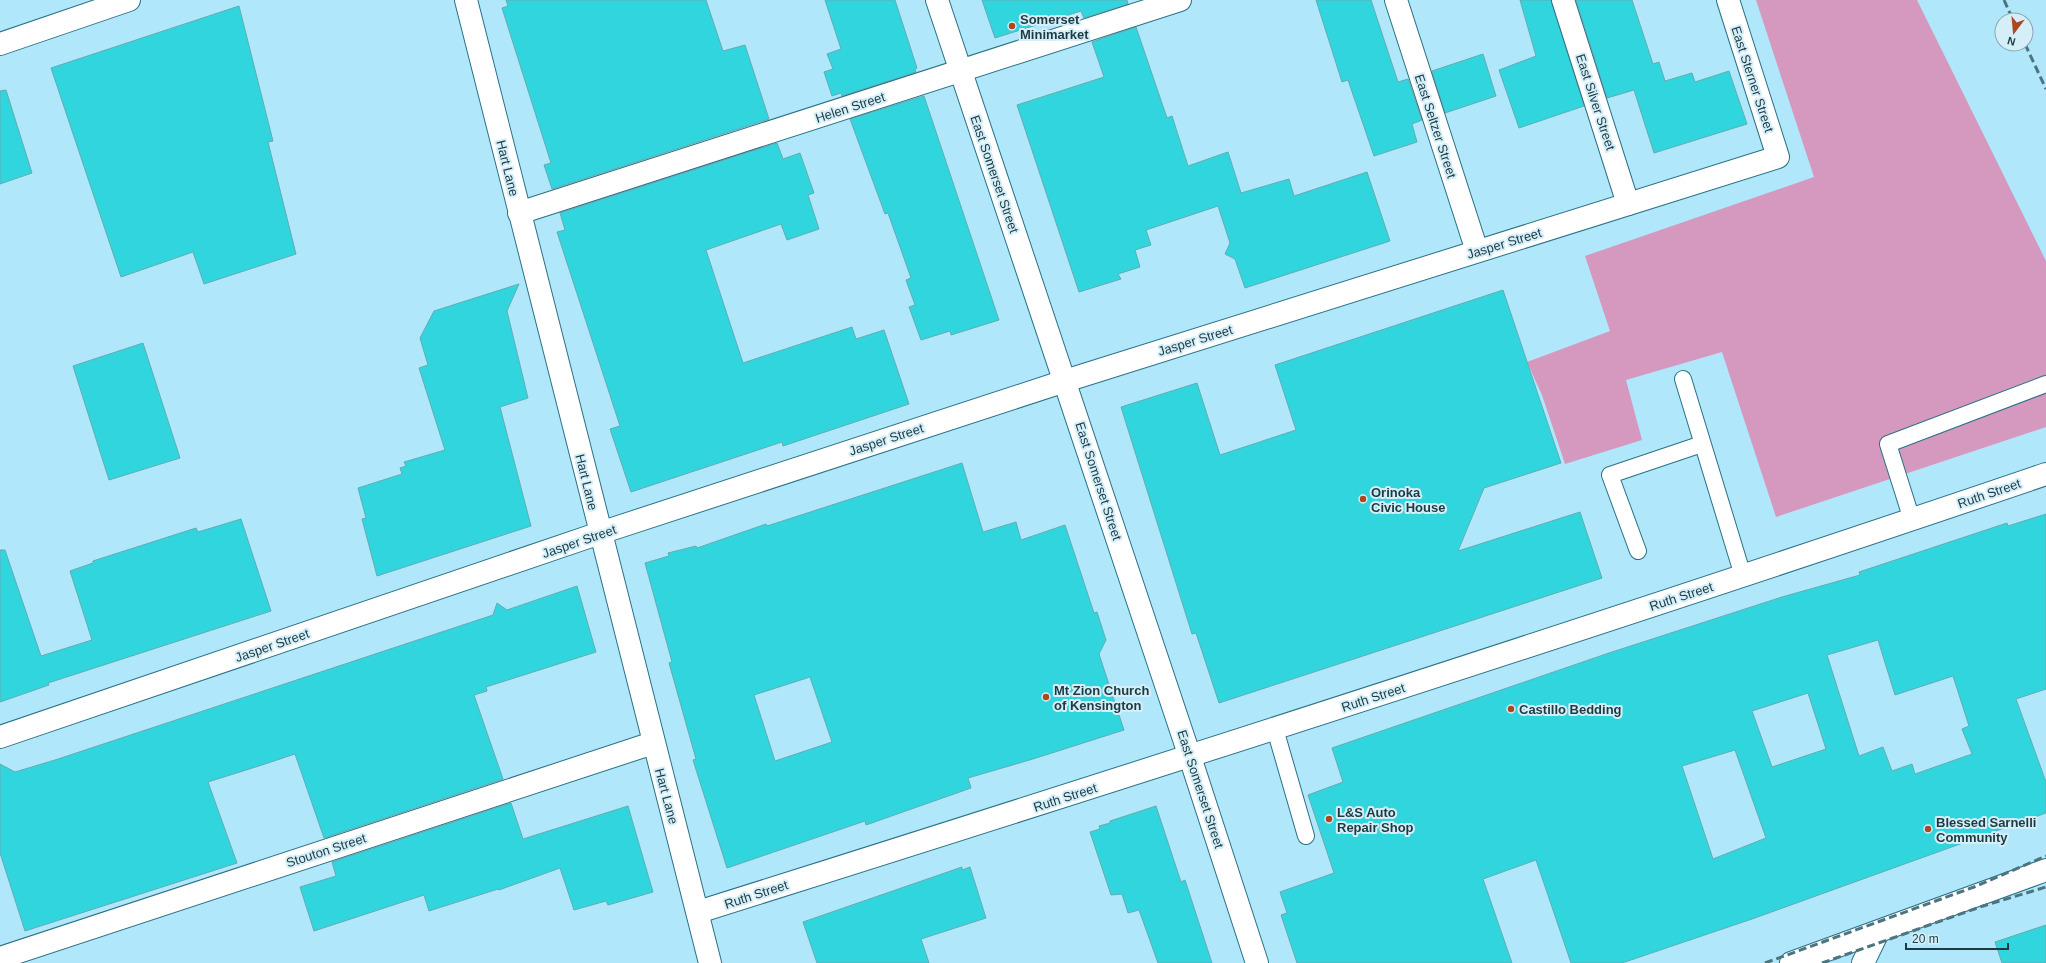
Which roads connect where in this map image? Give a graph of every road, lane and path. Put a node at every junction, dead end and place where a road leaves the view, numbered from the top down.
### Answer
1 (128, 0) edge
2 (466, 0) edge
3 (937, 0) edge
4 (1180, 0) edge
5 (1396, 0) edge
6 (1563, 0) edge
7 (1728, 0) edge
8 (0, 44) edge
9 (960, 72) junction
10 (1778, 157) joint
11 (1628, 204) junction
12 (519, 213) junction
13 (1477, 251) junction
14 (1682, 379) dead end
15 (1065, 380) junction
16 (2046, 384) edge
17 (1702, 444) junction
18 (2046, 474) edge
19 (1912, 520) junction
20 (600, 533) junction
21 (1638, 550) dead end
22 (1744, 576) junction
23 (1275, 728) junction
24 (0, 737) edge
25 (653, 743) junction
26 (1190, 757) junction
27 (1306, 836) dead end
28 (2046, 870) edge
29 (698, 912) junction
30 (1878, 932) junction
31 (0, 958) edge
32 (710, 963) edge
33 (1257, 963) edge
34 (1791, 963) edge
35 (1863, 963) edge

1 - 8 street
2 - 12 street, Hart Lane
3 - 9 street, East Somerset Street
4 - 9 street, Helen Street
5 - 13 street, East Seltzer Street
6 - 11 street, East Silver Street
7 - 10 street, East Sterner Street
9 - 12 street, Helen Street
9 - 15 street, East Somerset Street
10 - 11 street, Jasper Street
11 - 13 street, Jasper Street
12 - 20 street, Hart Lane
13 - 15 street, Jasper Street
14 - 17 lane
15 - 20 street, Jasper Street
15 - 26 street, East Somerset Street
16 - 19 lane
17 - 21 lane
17 - 22 lane
18 - 19 street, Ruth Street
19 - 22 street, Ruth Street
20 - 24 street, Jasper Street
20 - 25 street, Hart Lane
22 - 23 street, Ruth Street
23 - 26 street, Ruth Street
23 - 27 lane
25 - 29 street, Hart Lane
25 - 31 street, Stouton Street
26 - 29 street, Ruth Street
26 - 33 street, East Somerset Street
28 - 30 street
29 - 32 street, Hart Lane
30 - 34 street
30 - 35 street

